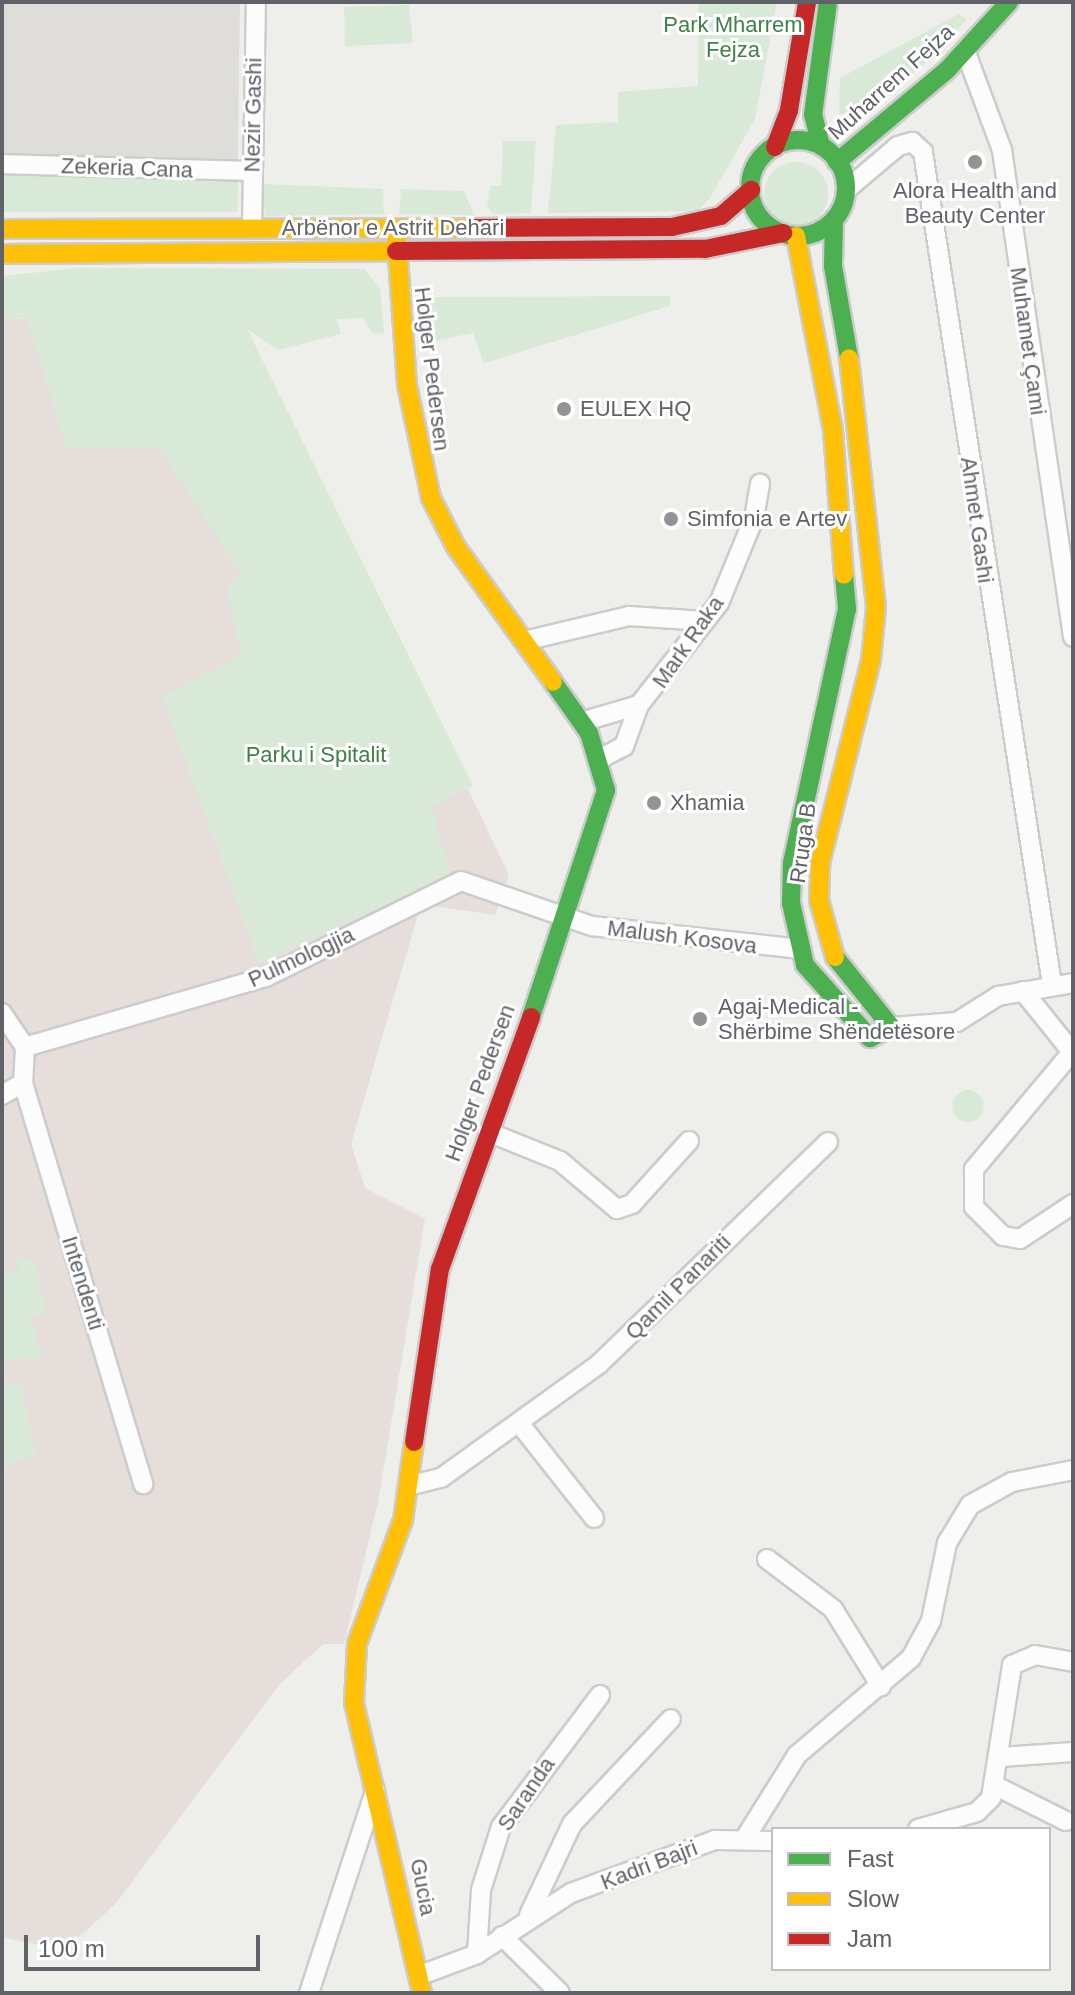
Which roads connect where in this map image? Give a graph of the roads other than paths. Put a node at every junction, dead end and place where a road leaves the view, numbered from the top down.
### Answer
1 (256, 2) edge
2 (807, 2) edge
3 (828, 2) edge
4 (1009, 2) edge
5 (965, 50) junction
6 (821, 146) junction
7 (775, 147) junction
8 (837, 162) junction
9 (2, 164) edge
10 (252, 171) junction
11 (751, 190) junction
12 (846, 190) junction
13 (834, 221) junction
14 (252, 228) junction
15 (396, 228) junction
16 (2, 229) edge
17 (789, 234) junction
18 (396, 252) junction
19 (2, 254) edge
20 (760, 484) dead end
21 (705, 621) junction
22 (1073, 637) edge
23 (524, 641) junction
24 (639, 705) junction
25 (581, 722) junction
26 (601, 758) junction
27 (567, 918) junction
28 (799, 949) junction
29 (1073, 983) edge
30 (1052, 984) junction
31 (1023, 991) junction
32 (2, 1013) edge
33 (891, 1027) junction
34 (25, 1047) junction
35 (23, 1083) junction
36 (2, 1095) edge
37 (488, 1132) junction
38 (689, 1141) dead end
39 (828, 1142) dead end
40 (1073, 1204) edge
41 (519, 1423) junction
42 (1073, 1470) edge
43 (143, 1484) dead end
44 (408, 1486) junction
45 (594, 1518) dead end
46 (767, 1559) dead end
47 (1073, 1662) edge
48 (881, 1686) junction
49 (600, 1695) dead end
50 (671, 1719) dead end
51 (1073, 1752) edge
52 (1001, 1757) junction
53 (996, 1786) junction
54 (375, 1791) junction
55 (1066, 1821) dead end
56 (966, 1822) edge
57 (932, 1827) edge
58 (747, 1835) junction
59 (771, 1841) edge
60 (529, 1915) junction
61 (502, 1936) junction
62 (477, 1954) junction
63 (420, 1984) edge
64 (309, 1993) edge
65 (560, 1993) edge

1 - 10 street, Nezir Gashi
2 - 7 main road
3 - 6 main road
4 - 5 main road, Muharrem Fejza
5 - 8 main road, Muharrem Fejza
5 - 22 street, Muhamet Çami
6 - 7 main road
6 - 8 main road
7 - 11 main road
8 - 12 main road
9 - 10 street, Zekeria Cana
10 - 14 street, Nezir Gashi
11 - 15 main road, Arbënor e Astrit Dehari
11 - 17 main road
12 - 13 main road
12 - 30 street, Ahmet Gashi
13 - 17 main road
13 - 33 main road, Rruga B
14 - 15 main road, Arbënor e Astrit Dehari
14 - 16 main road, Arbënor e Astrit Dehari
15 - 18 main road, Holger Pedersen
17 - 18 main road, Arbënor e Astrit Dehari
17 - 28 main road, Rruga B
18 - 19 main road, Arbënor e Astrit Dehari
18 - 23 main road, Holger Pedersen
20 - 21 street, Mark Raka
21 - 23 street
21 - 24 street, Mark Raka
23 - 25 main road, Holger Pedersen
24 - 25 street, Mark Raka
24 - 26 street, Mark Raka
25 - 26 main road, Holger Pedersen
26 - 27 main road, Holger Pedersen
27 - 28 street, Malush Kosova
27 - 34 street, Pulmologjia
27 - 37 main road, Holger Pedersen
28 - 33 main road
29 - 30 street
30 - 31 street
31 - 33 street
31 - 40 street
32 - 34 street
34 - 35 street, Intendenti
35 - 36 street
35 - 43 street, Intendenti
37 - 38 street
37 - 44 main road, Holger Pedersen
39 - 41 street, Qamil Panariti
41 - 44 street, Qamil Panariti
41 - 45 street
42 - 48 street
44 - 54 main road, Holger Pedersen
46 - 48 street
47 - 52 street
48 - 58 street
49 - 62 street, Saranda
50 - 60 street, Kadri Bajri
51 - 52 street
52 - 53 street
53 - 55 street
53 - 56 street
54 - 63 main road, Gucia
54 - 64 street
56 - 57 street
58 - 59 street
58 - 60 street, Kadri Bajri
60 - 61 street, Kadri Bajri
61 - 62 street, Kadri Bajri
61 - 65 street
62 - 63 street, Kadri Bajri

